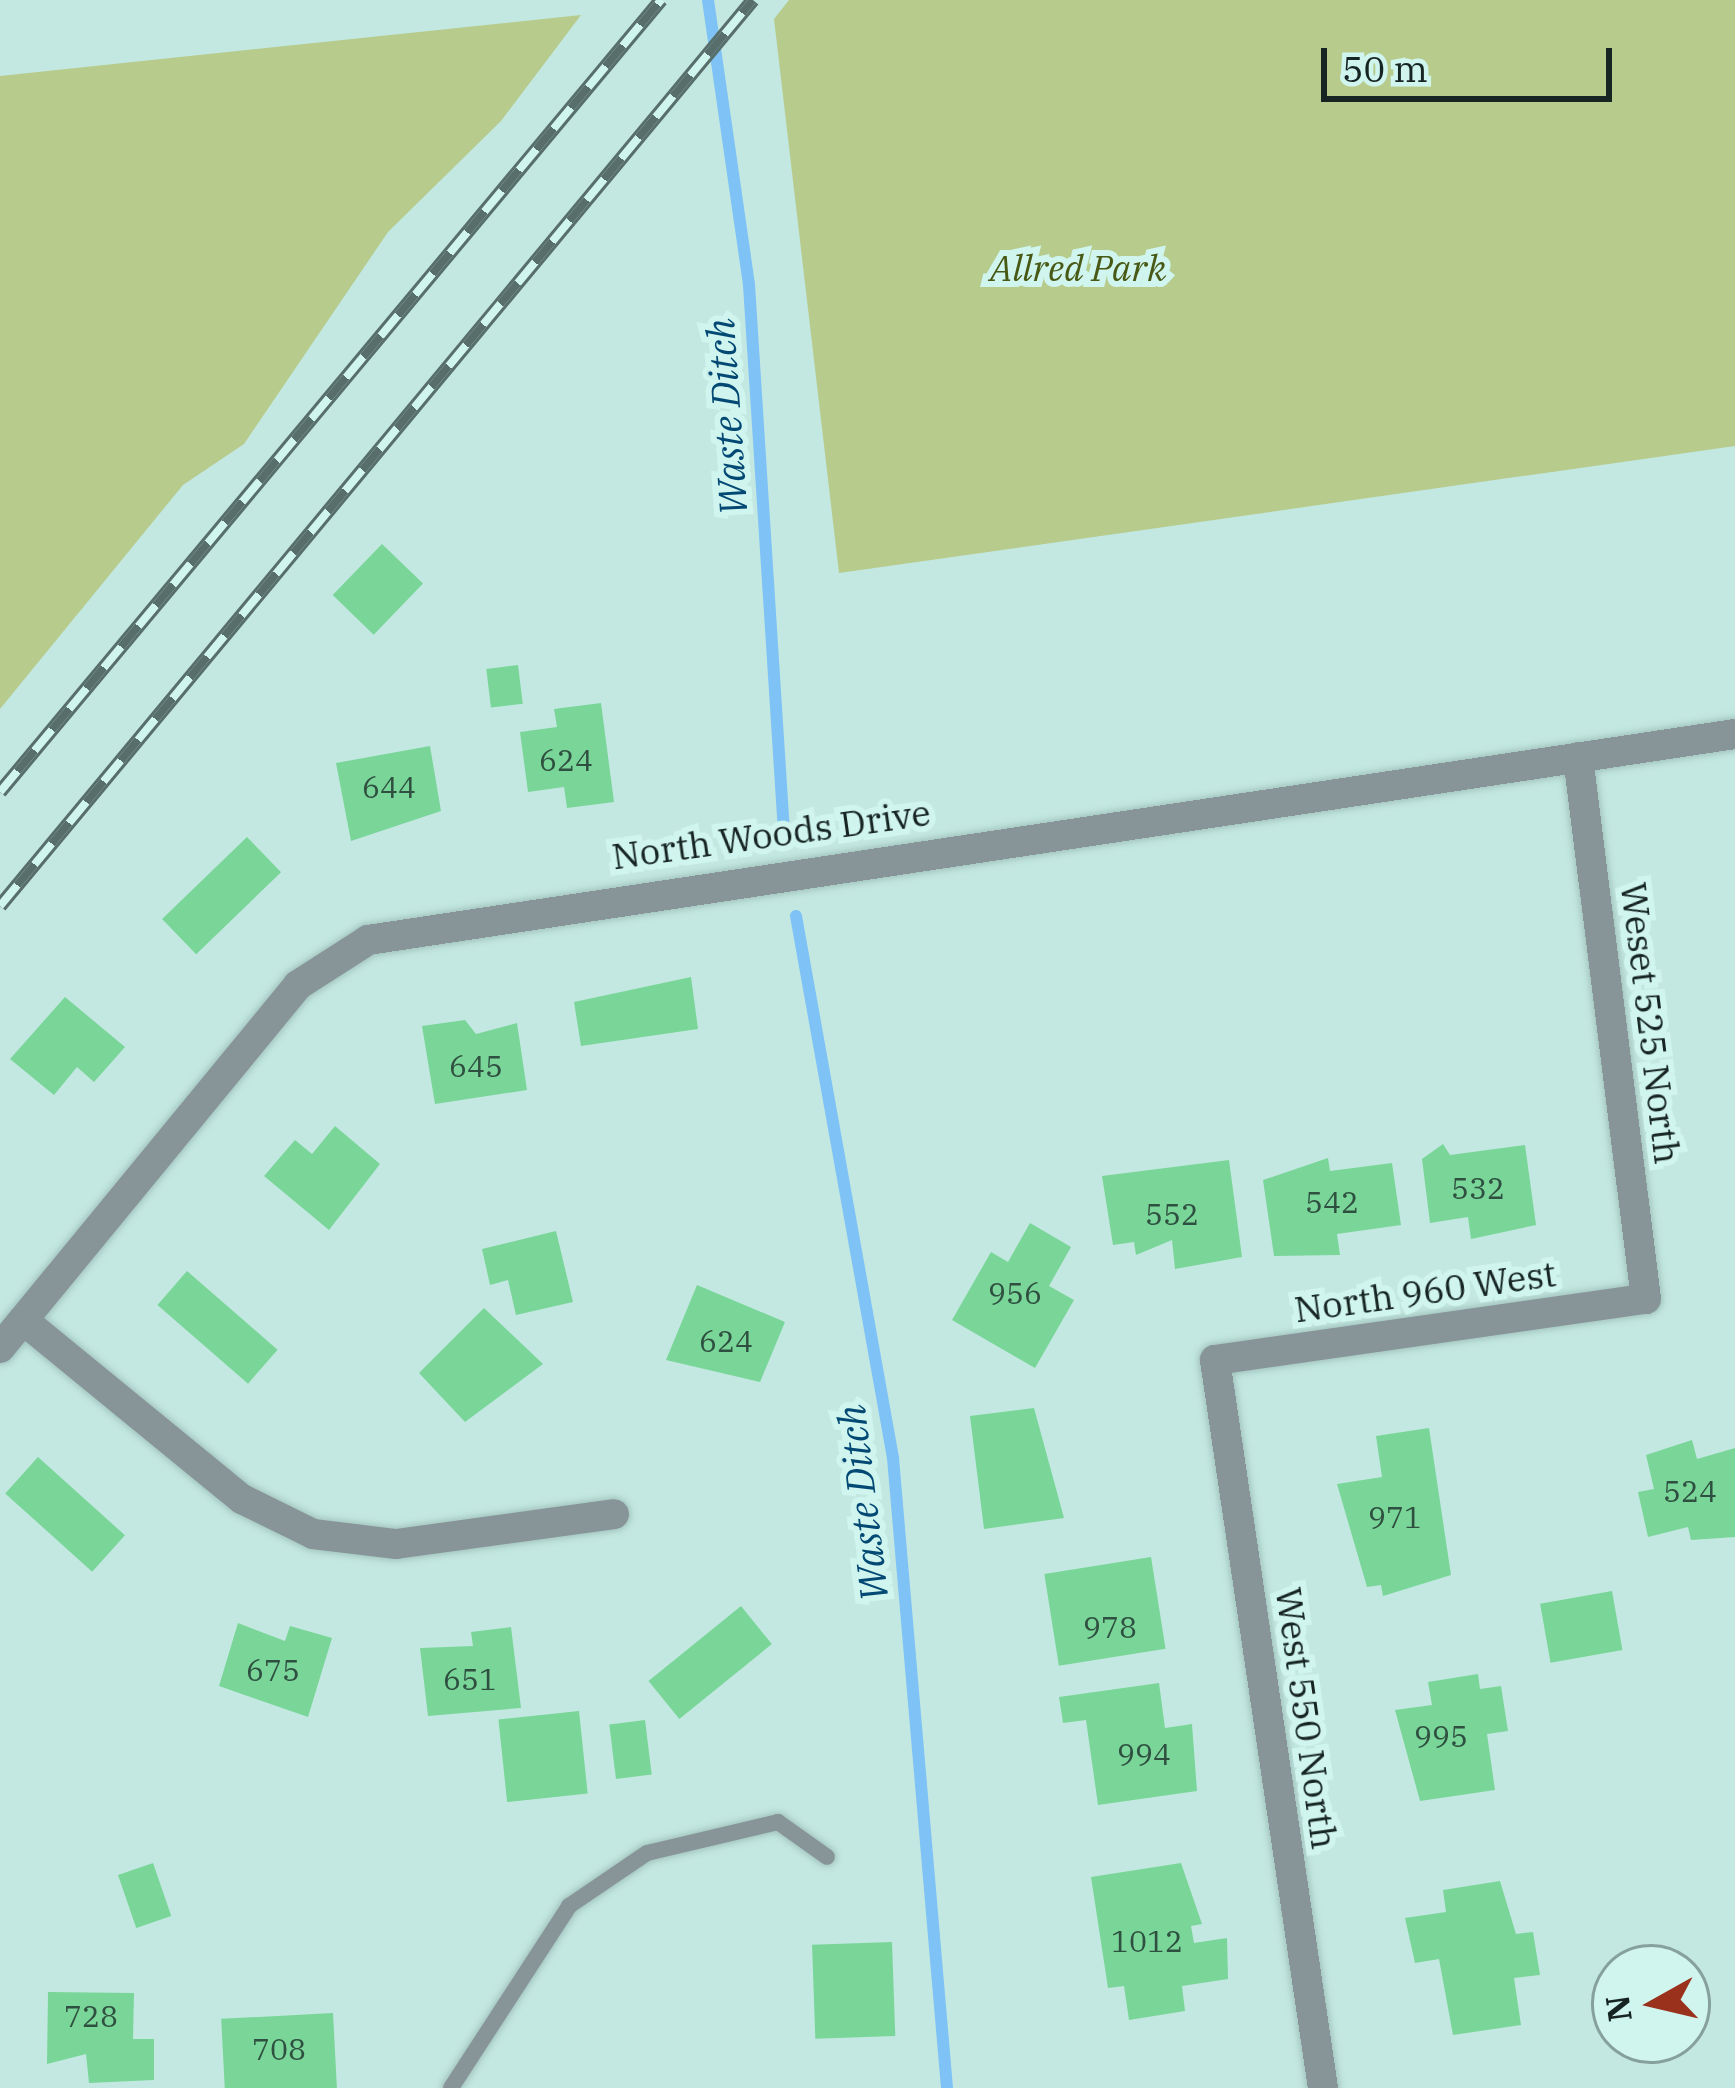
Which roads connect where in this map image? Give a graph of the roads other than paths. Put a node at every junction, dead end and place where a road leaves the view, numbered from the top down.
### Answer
1 (1735, 734) edge
2 (1578, 757) junction
3 (1646, 1299) joint
4 (23, 1320) junction
5 (0, 1348) edge
6 (1215, 1360) joint
7 (614, 1514) dead end
8 (827, 1857) dead end
9 (452, 2088) edge
10 (1323, 2088) edge

1 - 2 street, North Woods Drive
2 - 3 street, Weset 525 North
2 - 4 street, North Woods Drive
3 - 6 street, North 960 West
4 - 5 street, North Woods Drive
4 - 7 street
6 - 10 street, West 550 North
8 - 9 lane

